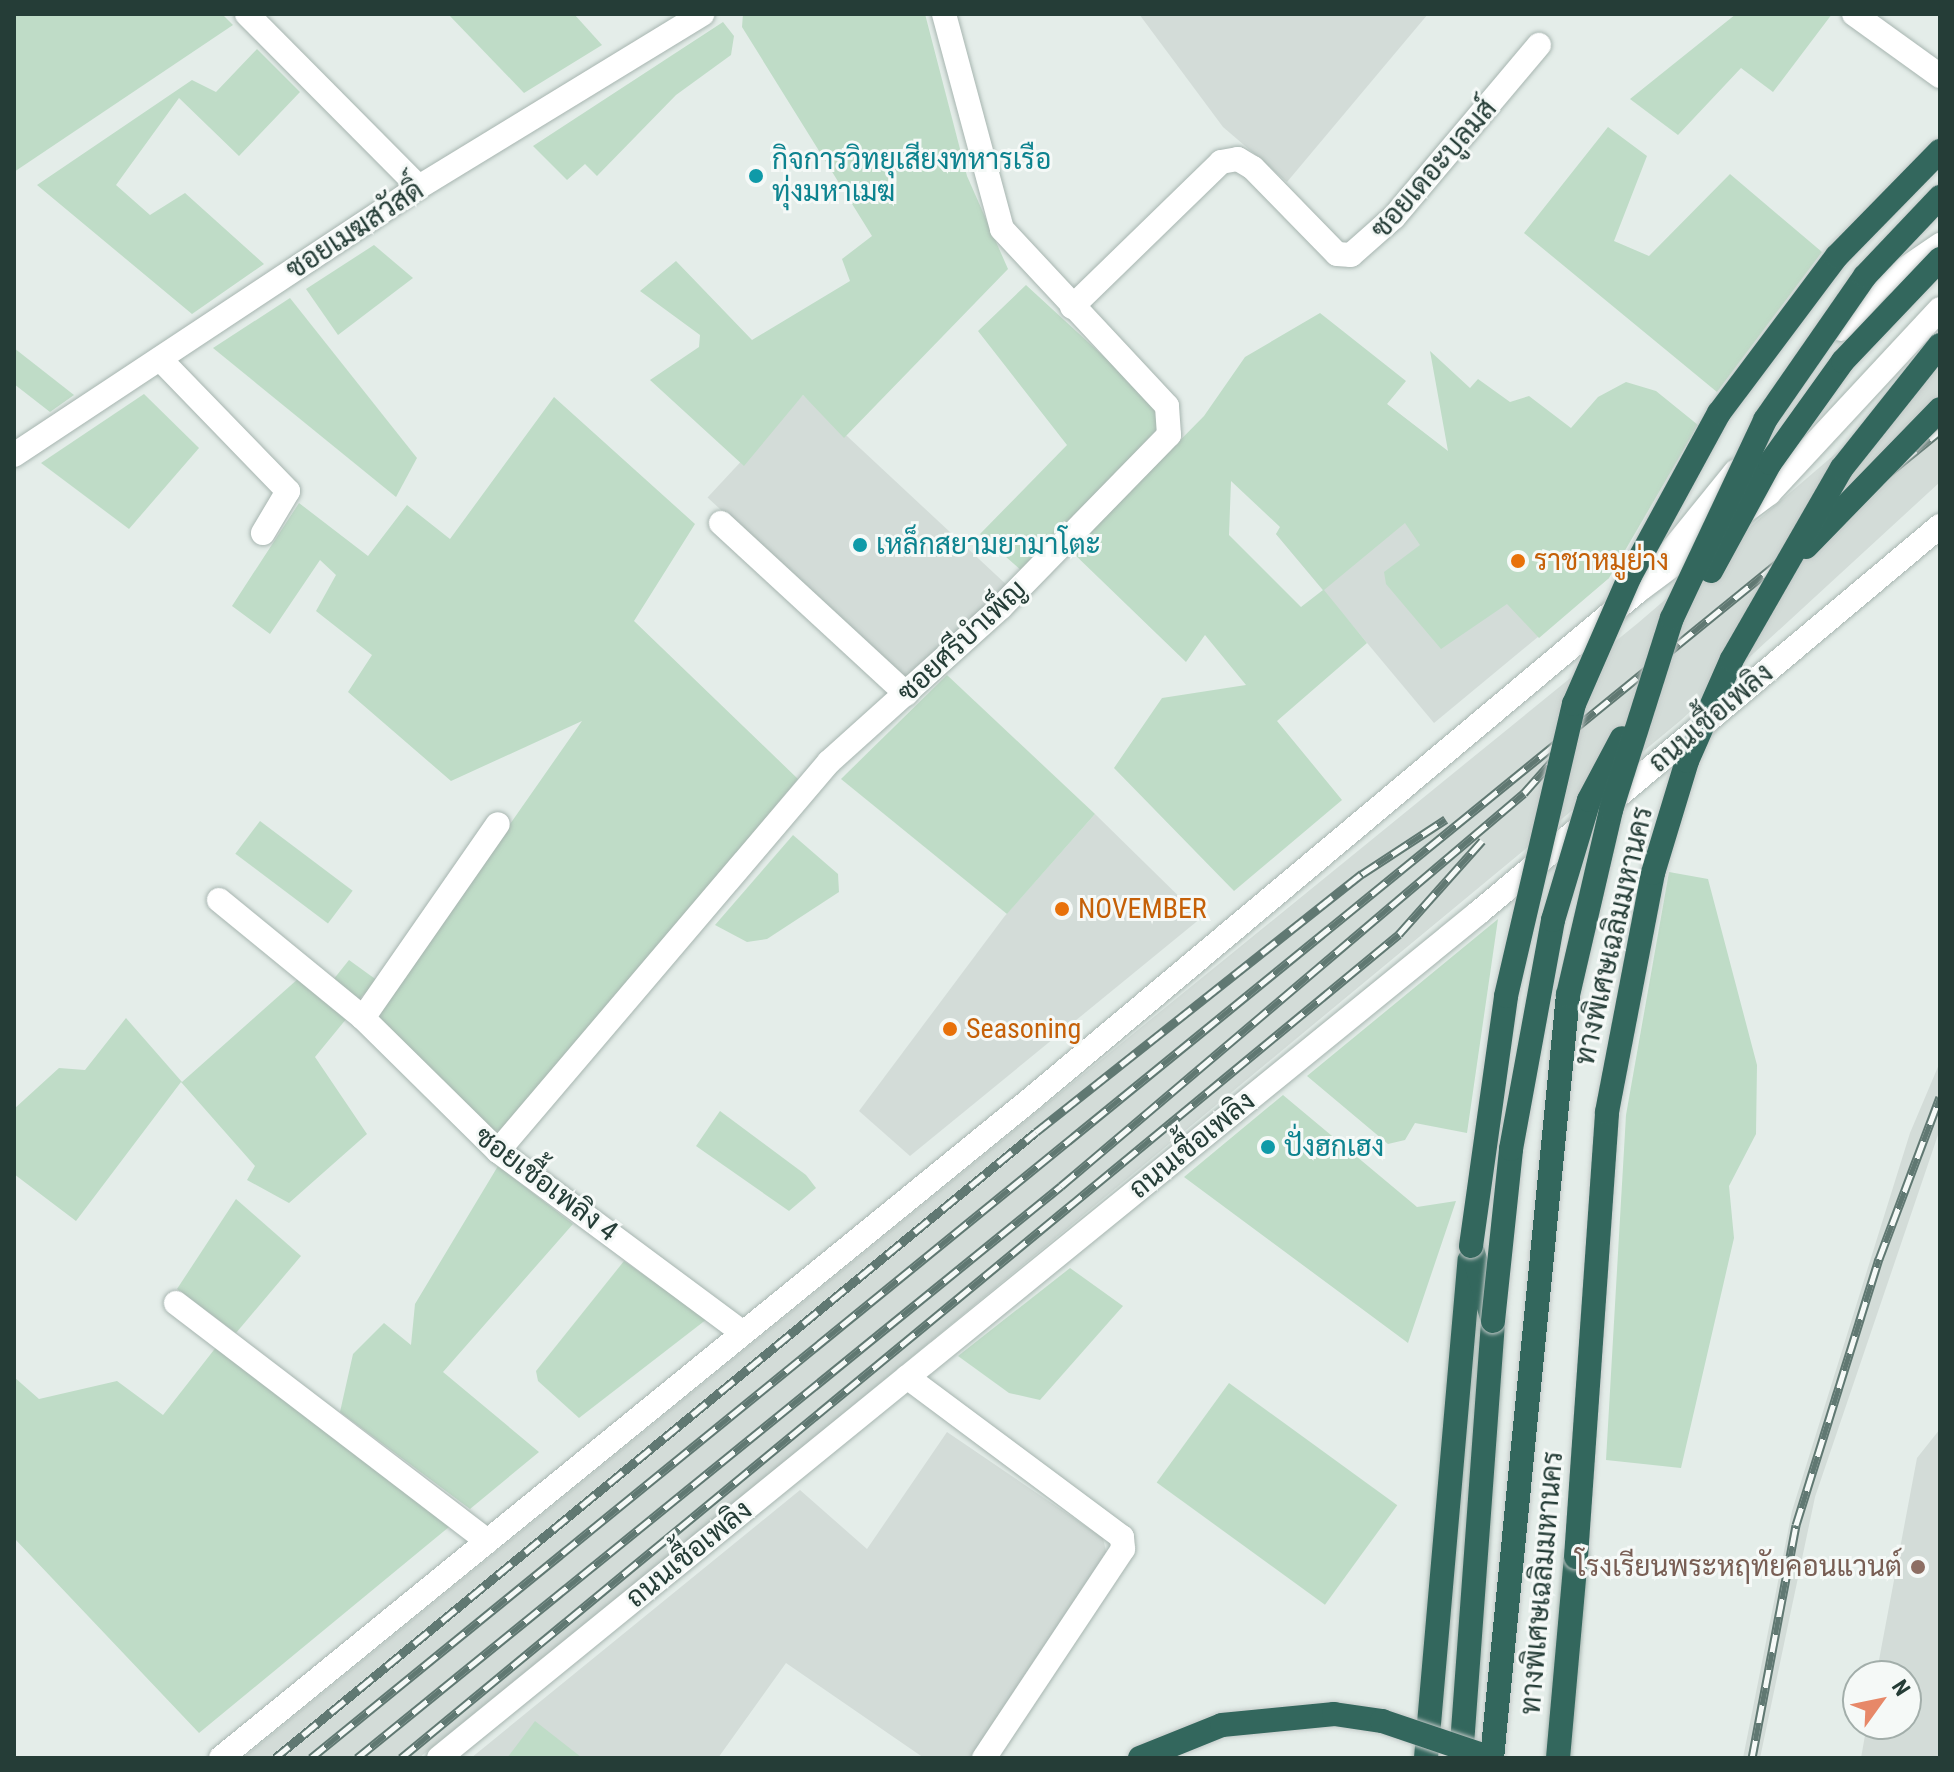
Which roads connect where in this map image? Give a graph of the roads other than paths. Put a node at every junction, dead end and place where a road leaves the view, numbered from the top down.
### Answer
1 (247, 14) edge
2 (702, 14) edge
3 (1854, 14) edge
4 (952, 18) edge
5 (1539, 45) dead end
6 (1940, 76) edge
7 (1940, 151) edge
8 (419, 187) junction
9 (1940, 197) edge
10 (1940, 245) edge
11 (1940, 259) edge
12 (1072, 307) junction
13 (1940, 309) edge
14 (1940, 345) edge
15 (160, 359) junction
16 (1940, 409) edge
17 (14, 455) edge
18 (721, 523) dead end
19 (1940, 526) edge
20 (263, 533) dead end
21 (1780, 575) junction
22 (1639, 590) junction
23 (906, 694) junction
24 (498, 824) dead end
25 (219, 900) dead end
26 (363, 1018) junction
27 (498, 1151) junction
28 (1471, 1246) junction
29 (176, 1303) dead end
30 (1493, 1321) junction
31 (743, 1333) junction
32 (907, 1377) junction
33 (487, 1541) junction
34 (221, 1758) edge
35 (439, 1758) edge
36 (984, 1758) edge
37 (1140, 1758) edge
38 (1426, 1758) edge
39 (1461, 1758) edge
40 (1492, 1758) edge
41 (1558, 1758) edge

1 - 8 street
2 - 8 street, ซอยเมฆสวัสดิ์
3 - 6 street
4 - 12 street, ซอยศรีบำเพ็ญ
5 - 12 street, ซอยเดอะบูลมส์
7 - 28 highway, bridge
8 - 15 street, ซอยเมฆสวัสดิ์
9 - 40 highway, ทางพิเศษเฉลิมมหานคร, bridge
10 - 22 street
11 - 30 highway, ทางพิเศษเฉลิมมหานคร, bridge
12 - 23 street, ซอยศรีบำเพ็ญ
13 - 22 street
14 - 21 highway, ทางพิเศษเฉลิมมหานคร, bridge
15 - 17 street, ซอยเมฆสวัสดิ์
15 - 20 street
16 - 21 highway, bridge
18 - 23 street
19 - 32 street, ถนนเชื้อเพลิง
21 - 41 highway, ทางพิเศษเฉลิมมหานคร, bridge
22 - 31 street
23 - 27 street, ซอยศรีบำเพ็ญ
24 - 26 street
25 - 26 street, ซอยเชื้อเพลิง 4
26 - 27 street, ซอยเชื้อเพลิง 4
27 - 31 street, ซอยเชื้อเพลิง 4
28 - 30 highway, bridge
28 - 38 highway
29 - 33 street
30 - 39 highway, ทางพิเศษเฉลิมมหานคร
31 - 33 street
32 - 35 street, ถนนเชื้อเพลิง
32 - 36 street
33 - 34 street
37 - 40 highway, bridge

